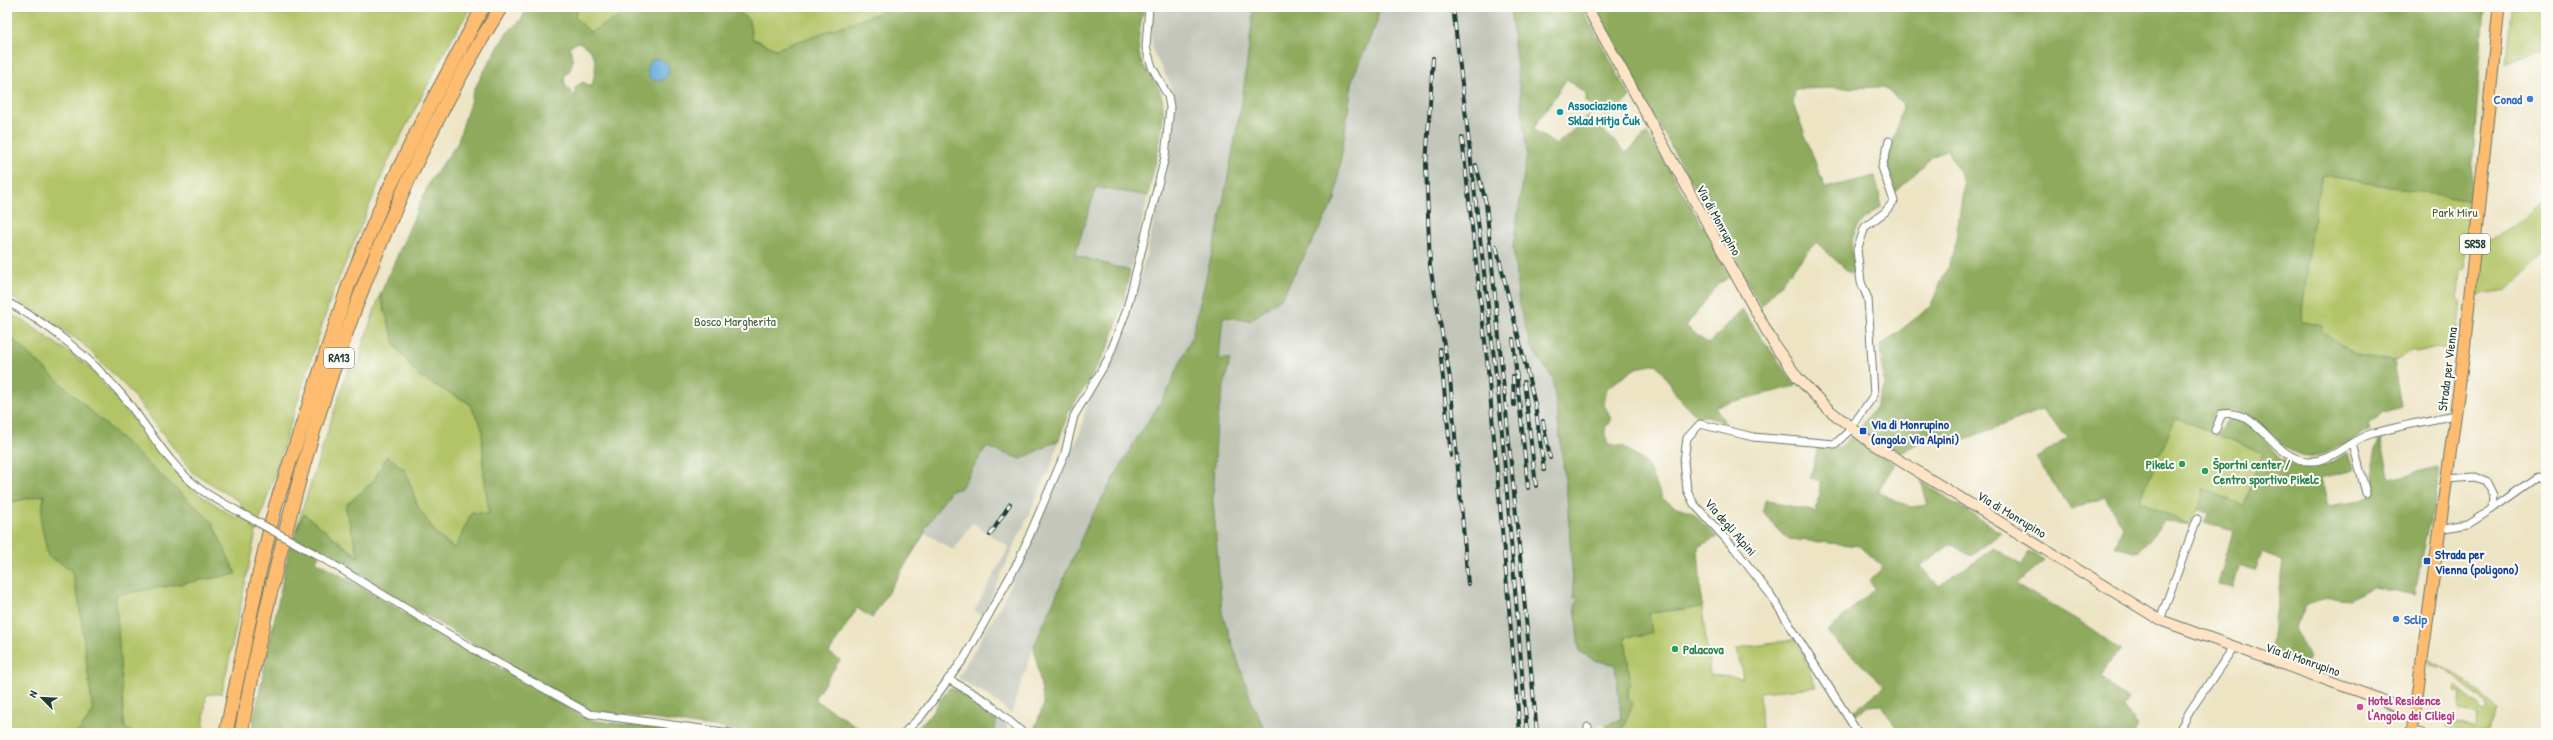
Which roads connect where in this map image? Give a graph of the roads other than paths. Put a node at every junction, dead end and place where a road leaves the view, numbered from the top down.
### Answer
1 (483, 7) edge
2 (501, 7) edge
3 (1149, 7) edge
4 (1587, 7) edge
5 (2499, 7) edge
6 (1889, 141) dead end
7 (7, 302) edge
8 (2455, 415) junction
9 (1851, 429) junction
10 (2215, 430) dead end
11 (2353, 444) junction
12 (2446, 480) junction
13 (2546, 482) edge
14 (2366, 493) dead end
15 (2492, 509) junction
16 (2197, 519) dead end
17 (2439, 529) junction
18 (2160, 620) junction
19 (2233, 648) junction
20 (948, 678) junction
21 (2414, 715) junction
22 (2416, 732) edge
23 (226, 733) edge
24 (241, 733) edge
25 (731, 733) edge
26 (904, 733) edge
27 (1023, 733) edge
28 (1858, 733) edge
29 (2178, 733) edge

1 - 23 highway, RA13
2 - 24 highway, RA13
3 - 20 street
4 - 9 main road, Via di Monrupino
5 - 8 main road, Strada per Vienna / SR58
6 - 9 street
7 - 25 street, bridge
8 - 11 street
8 - 12 main road, Strada per Vienna / SR58
9 - 18 main road, Via di Monrupino
9 - 28 street, Via degli Alpini
10 - 11 street
11 - 14 street
12 - 15 street
12 - 17 main road, Strada per Vienna / SR58
13 - 15 street
15 - 17 street
16 - 18 street
17 - 21 main road, Strada per Vienna / SR58
18 - 19 main road, Via di Monrupino
19 - 21 main road, Via di Monrupino
19 - 29 street
20 - 26 street
20 - 27 street
21 - 22 main road, Strada per Vienna / SR58

